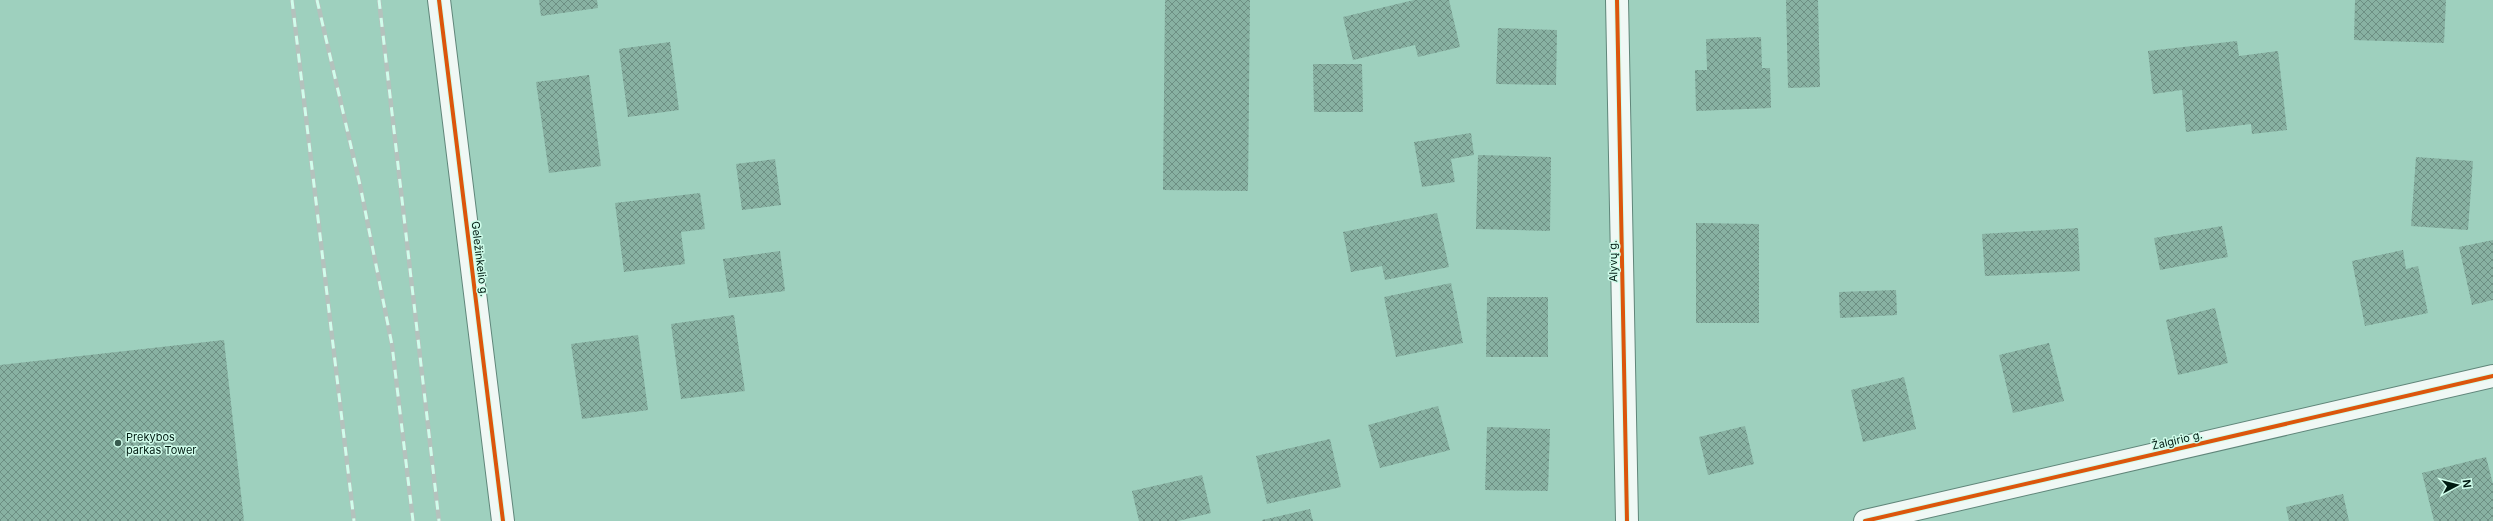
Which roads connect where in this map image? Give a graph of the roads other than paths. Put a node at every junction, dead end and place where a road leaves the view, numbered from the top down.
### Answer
1 (439, 0) edge
2 (1617, 0) edge
3 (2493, 376) edge
4 (503, 521) edge
5 (1627, 521) edge
6 (1865, 521) edge

1 - 4 street, Geležinkelio g.
2 - 5 street, Alyvų g.
3 - 6 street, Žalgirio g.

